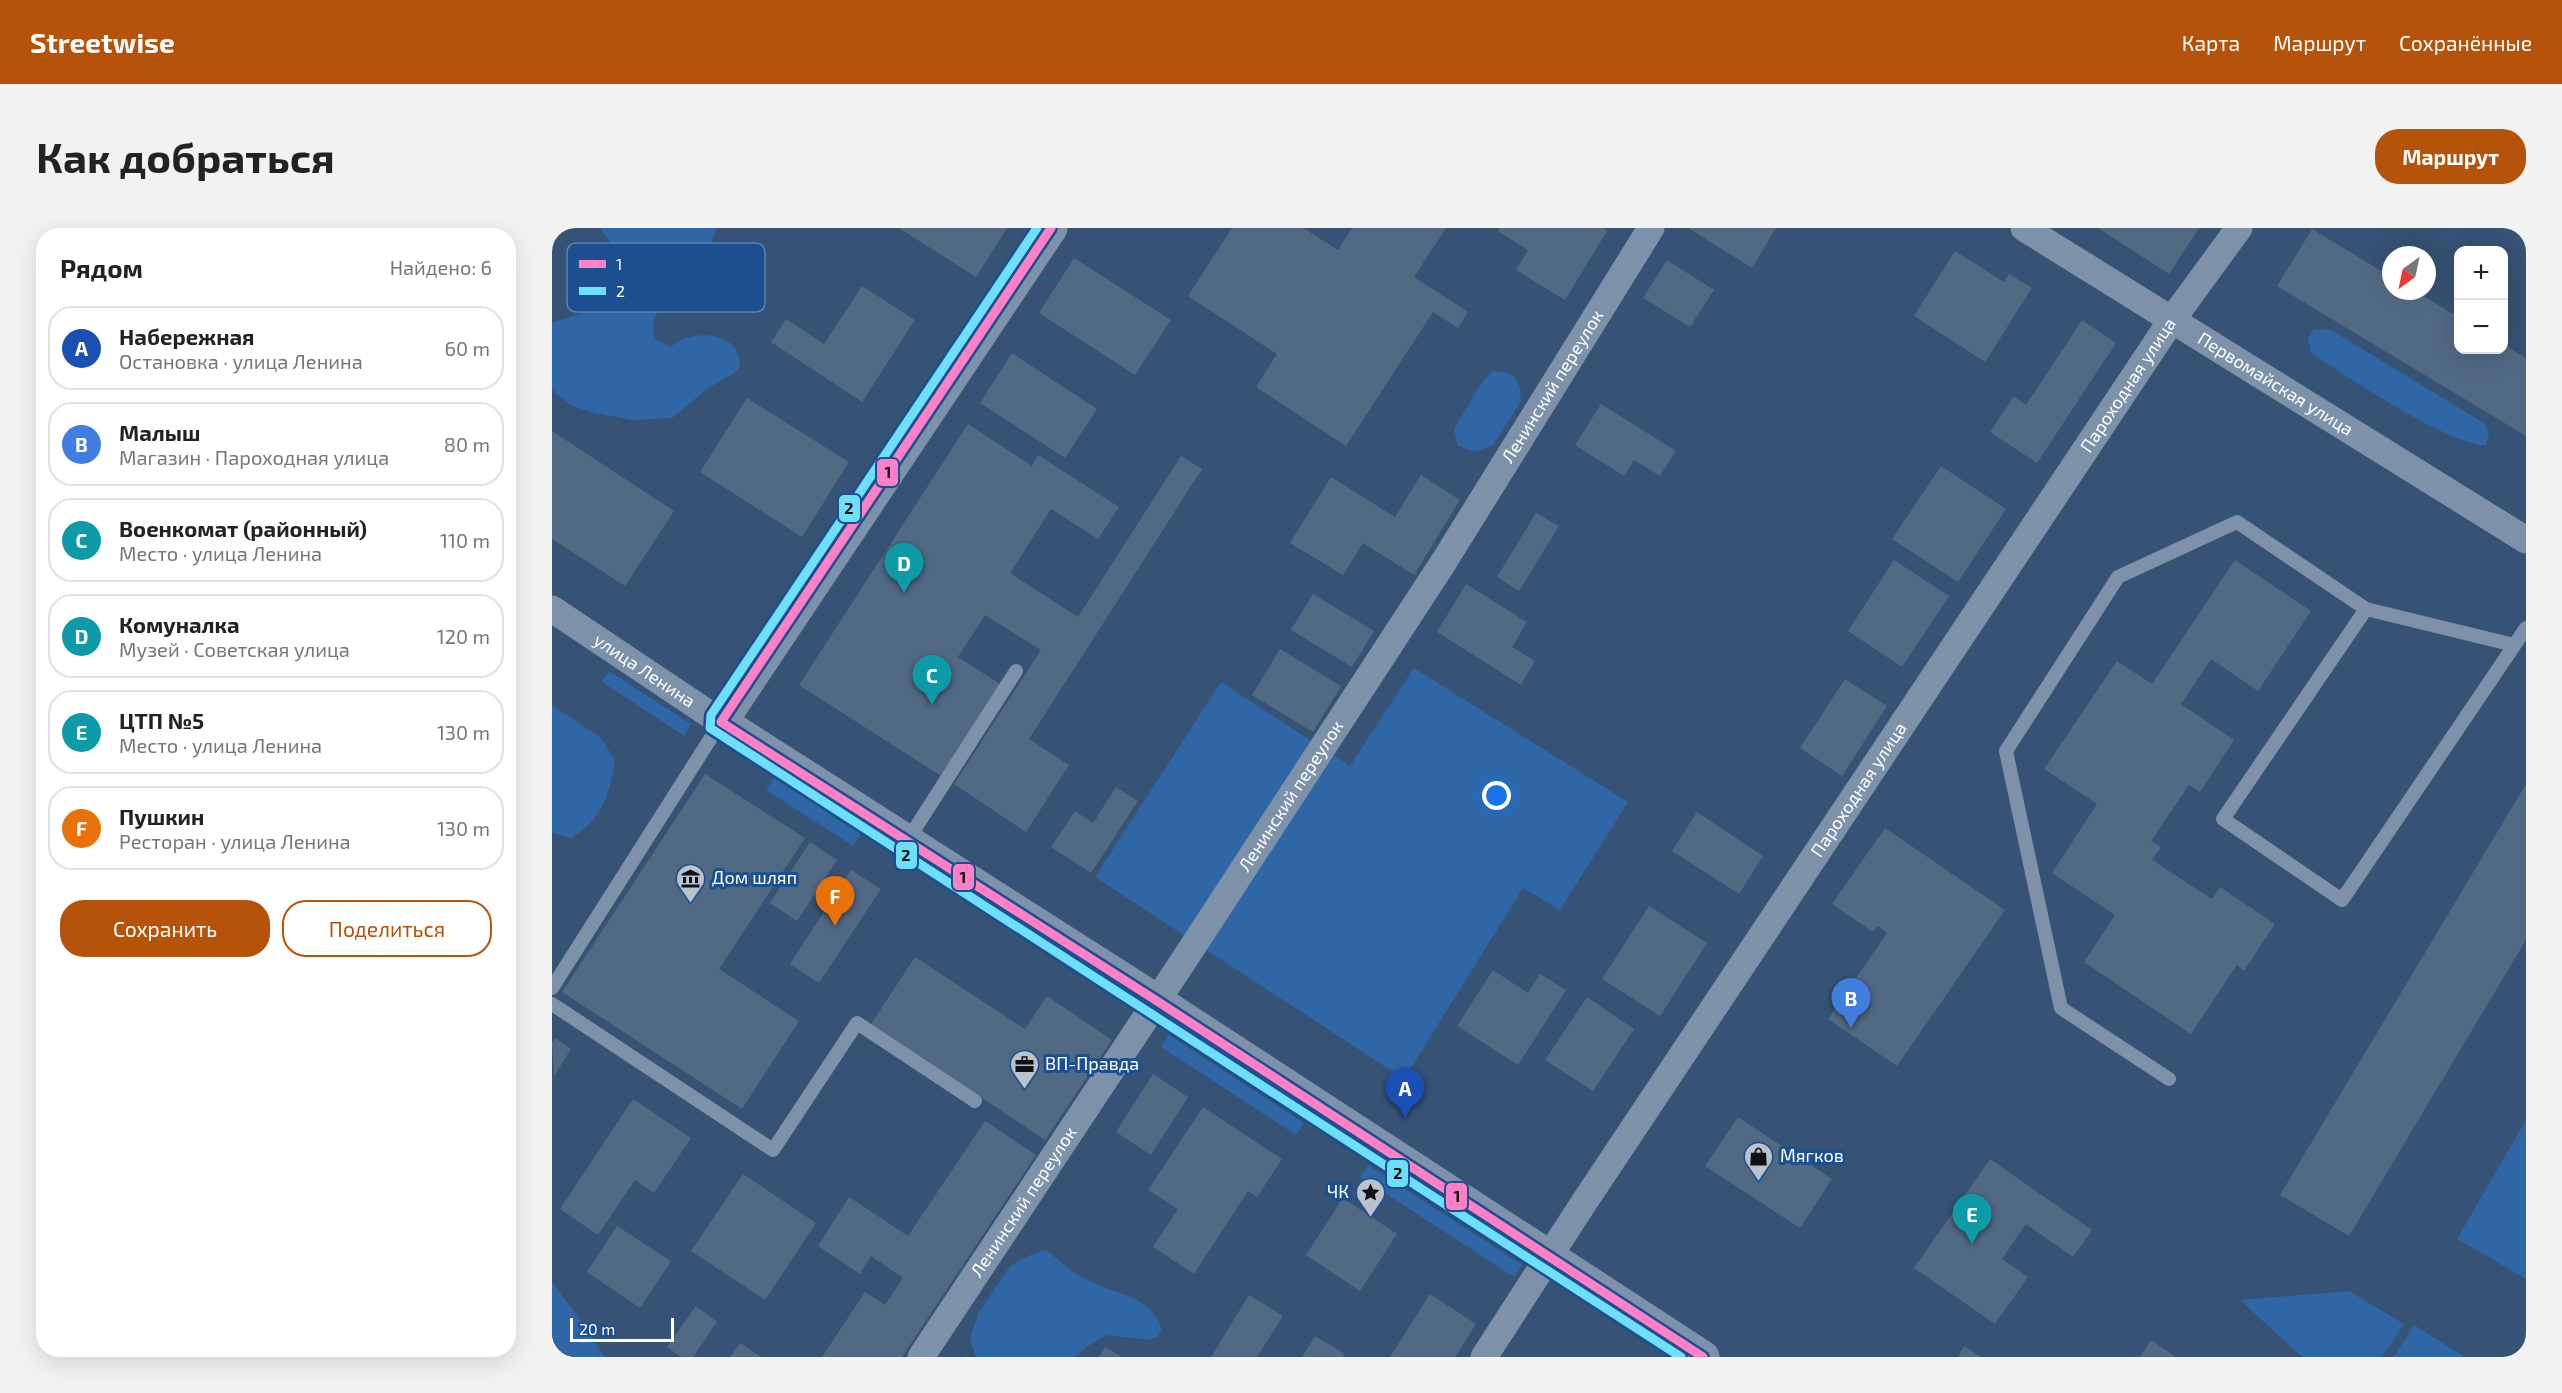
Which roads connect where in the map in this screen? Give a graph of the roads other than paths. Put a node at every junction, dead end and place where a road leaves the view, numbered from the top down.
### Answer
1 (1051, 228) edge
2 (1651, 228) edge
3 (2024, 228) edge
4 (2239, 228) edge
5 (2171, 321) junction
6 (2526, 540) edge
7 (552, 609) edge
8 (2366, 609) junction
9 (2526, 628) edge
10 (2514, 645) junction
11 (1016, 671) dead end
12 (722, 722) junction
13 (907, 841) junction
14 (552, 988) edge
15 (1157, 1001) junction
16 (552, 1004) edge
17 (2169, 1079) dead end
18 (975, 1101) dead end
19 (1548, 1257) junction
20 (921, 1357) edge
21 (1484, 1357) edge
22 (1703, 1357) edge

1 - 12 street
2 - 15 street, Ленинский переулок
3 - 5 street, Первомайская улица
4 - 5 street, Пароходная улица
5 - 6 street, Первомайская улица
5 - 19 street, Пароходная улица
7 - 12 street, улица Ленина
8 - 10 lane
8 - 10 lane
8 - 17 lane
9 - 10 lane
11 - 13 lane
12 - 13 street, улица Ленина
12 - 14 lane
13 - 15 street, улица Ленина
15 - 19 street, улица Ленина
15 - 20 street, Ленинский переулок
16 - 18 lane
19 - 21 street, Пароходная улица
19 - 22 street, улица Ленина

